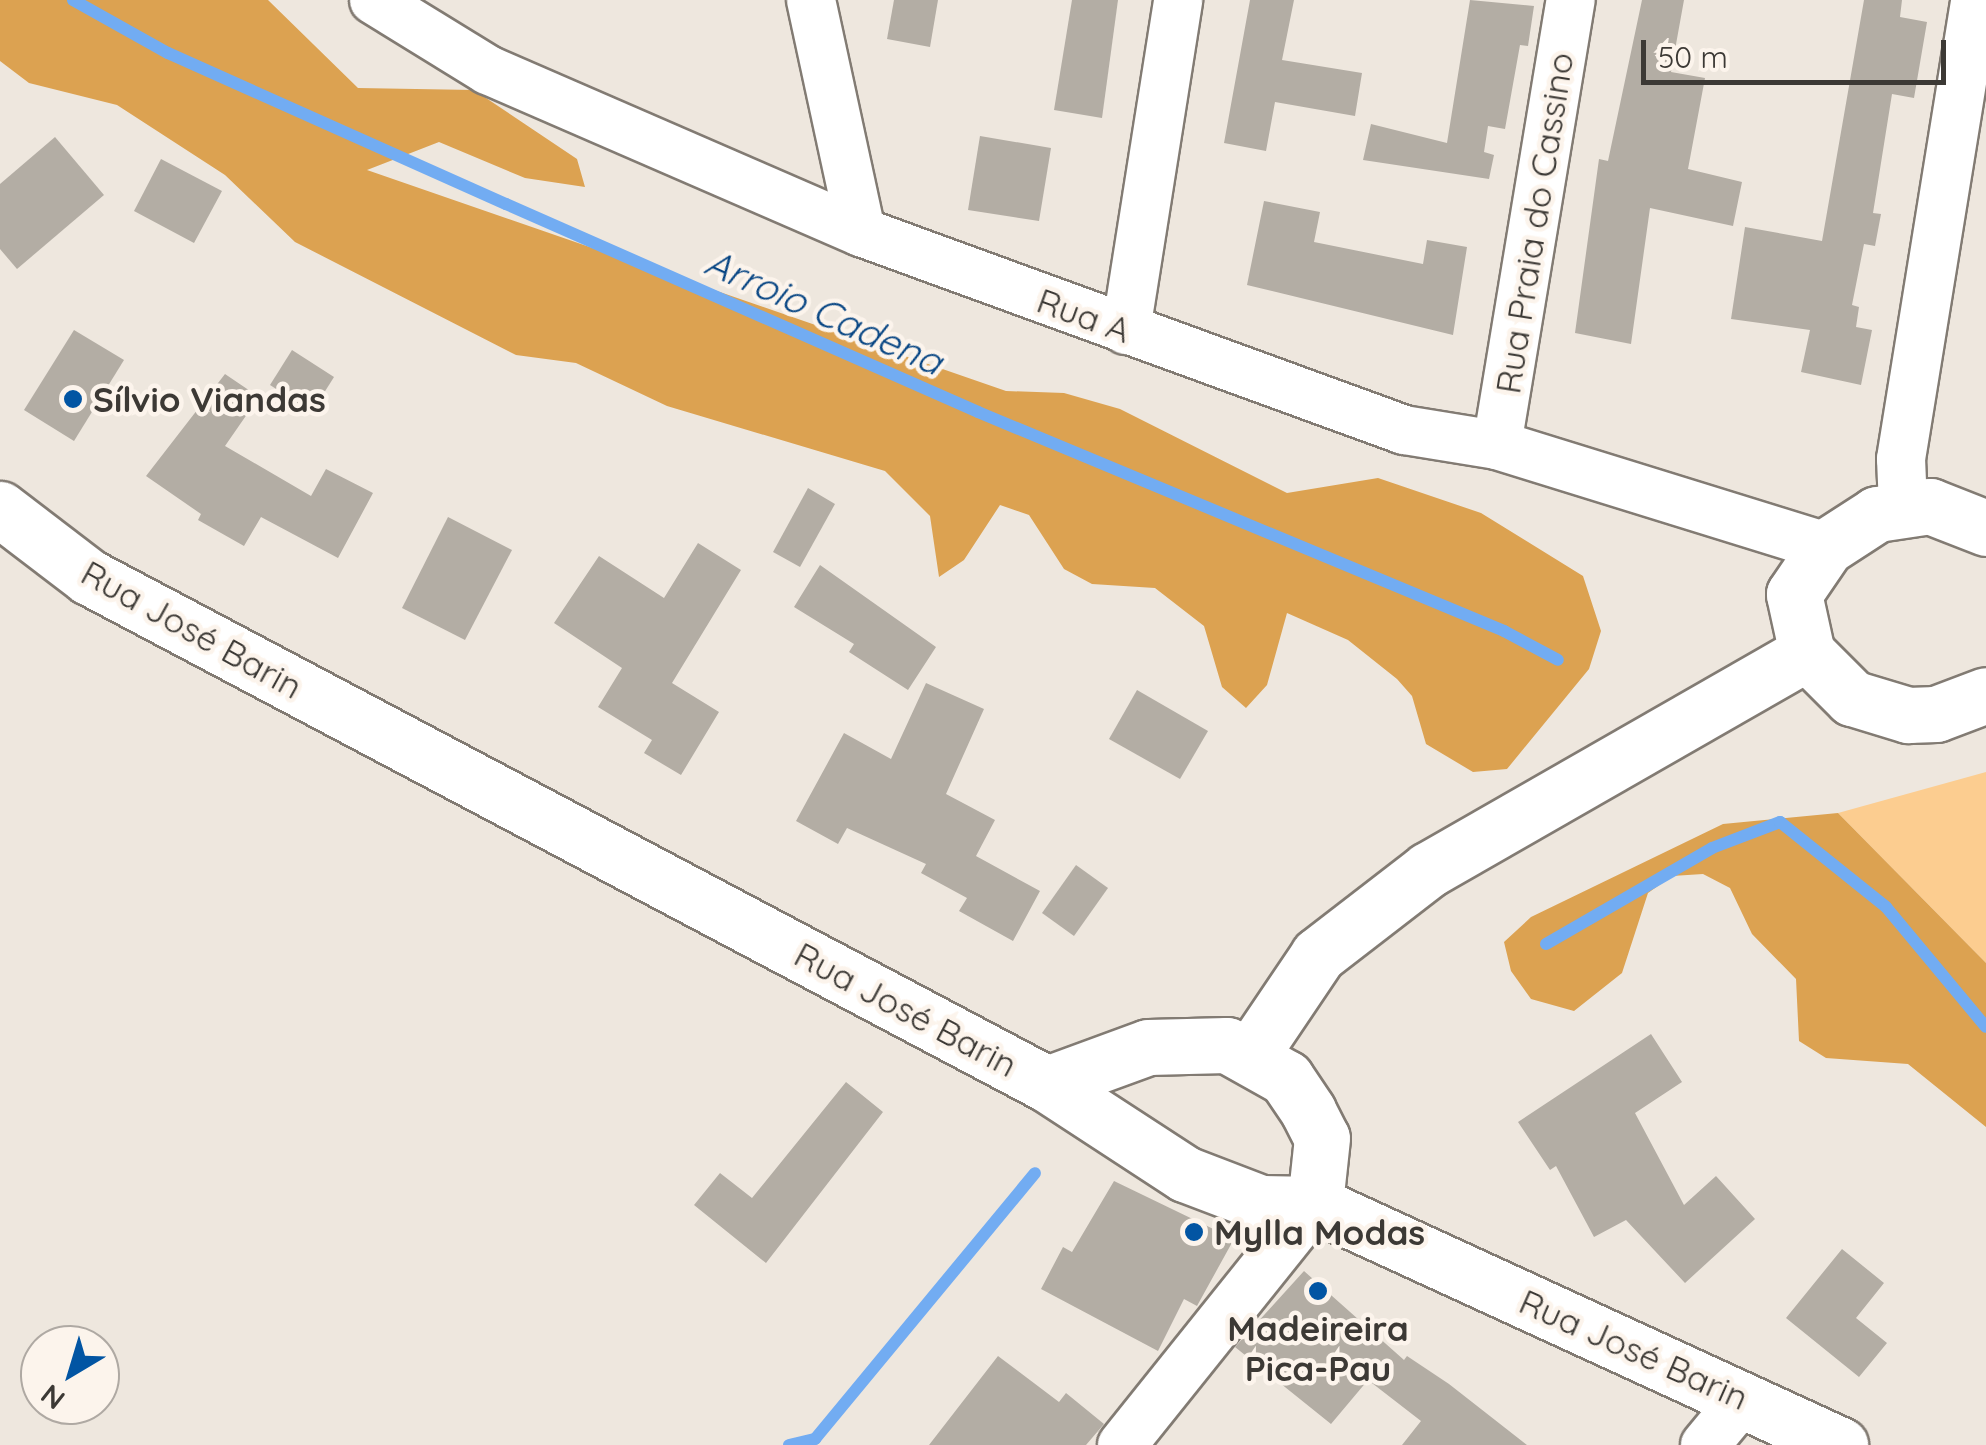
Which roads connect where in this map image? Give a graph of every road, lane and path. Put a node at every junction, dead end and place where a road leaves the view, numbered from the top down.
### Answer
1 (374, 0) edge
2 (811, 0) edge
3 (1178, 0) edge
4 (1571, 0) edge
5 (1975, 0) edge
6 (861, 232) junction
7 (1126, 330) junction
8 (1497, 445) junction
9 (1903, 506) junction
10 (0, 508) edge
11 (1986, 528) edge
12 (1826, 548) junction
13 (1807, 653) junction
14 (1986, 696) edge
15 (1250, 1056) junction
16 (1047, 1084) junction
17 (1315, 1204) junction
18 (1744, 1398) junction
19 (1122, 1445) edge
20 (1705, 1445) edge
21 (1840, 1445) edge

1 - 6 street, Rua A
2 - 6 street
3 - 7 street
4 - 8 street, Rua Praia do Cassino
5 - 9 street
6 - 7 street, Rua A
7 - 8 street, Rua A
8 - 12 street, Rua A
9 - 11 main road
9 - 12 main road
10 - 16 main road, Rua José Barin
12 - 13 main road
13 - 14 main road
13 - 15 main road
15 - 16 main road
15 - 17 main road
16 - 17 main road, Rua José Barin
17 - 18 main road, Rua José Barin
17 - 19 street
18 - 20 street
18 - 21 main road, Rua José Barin

